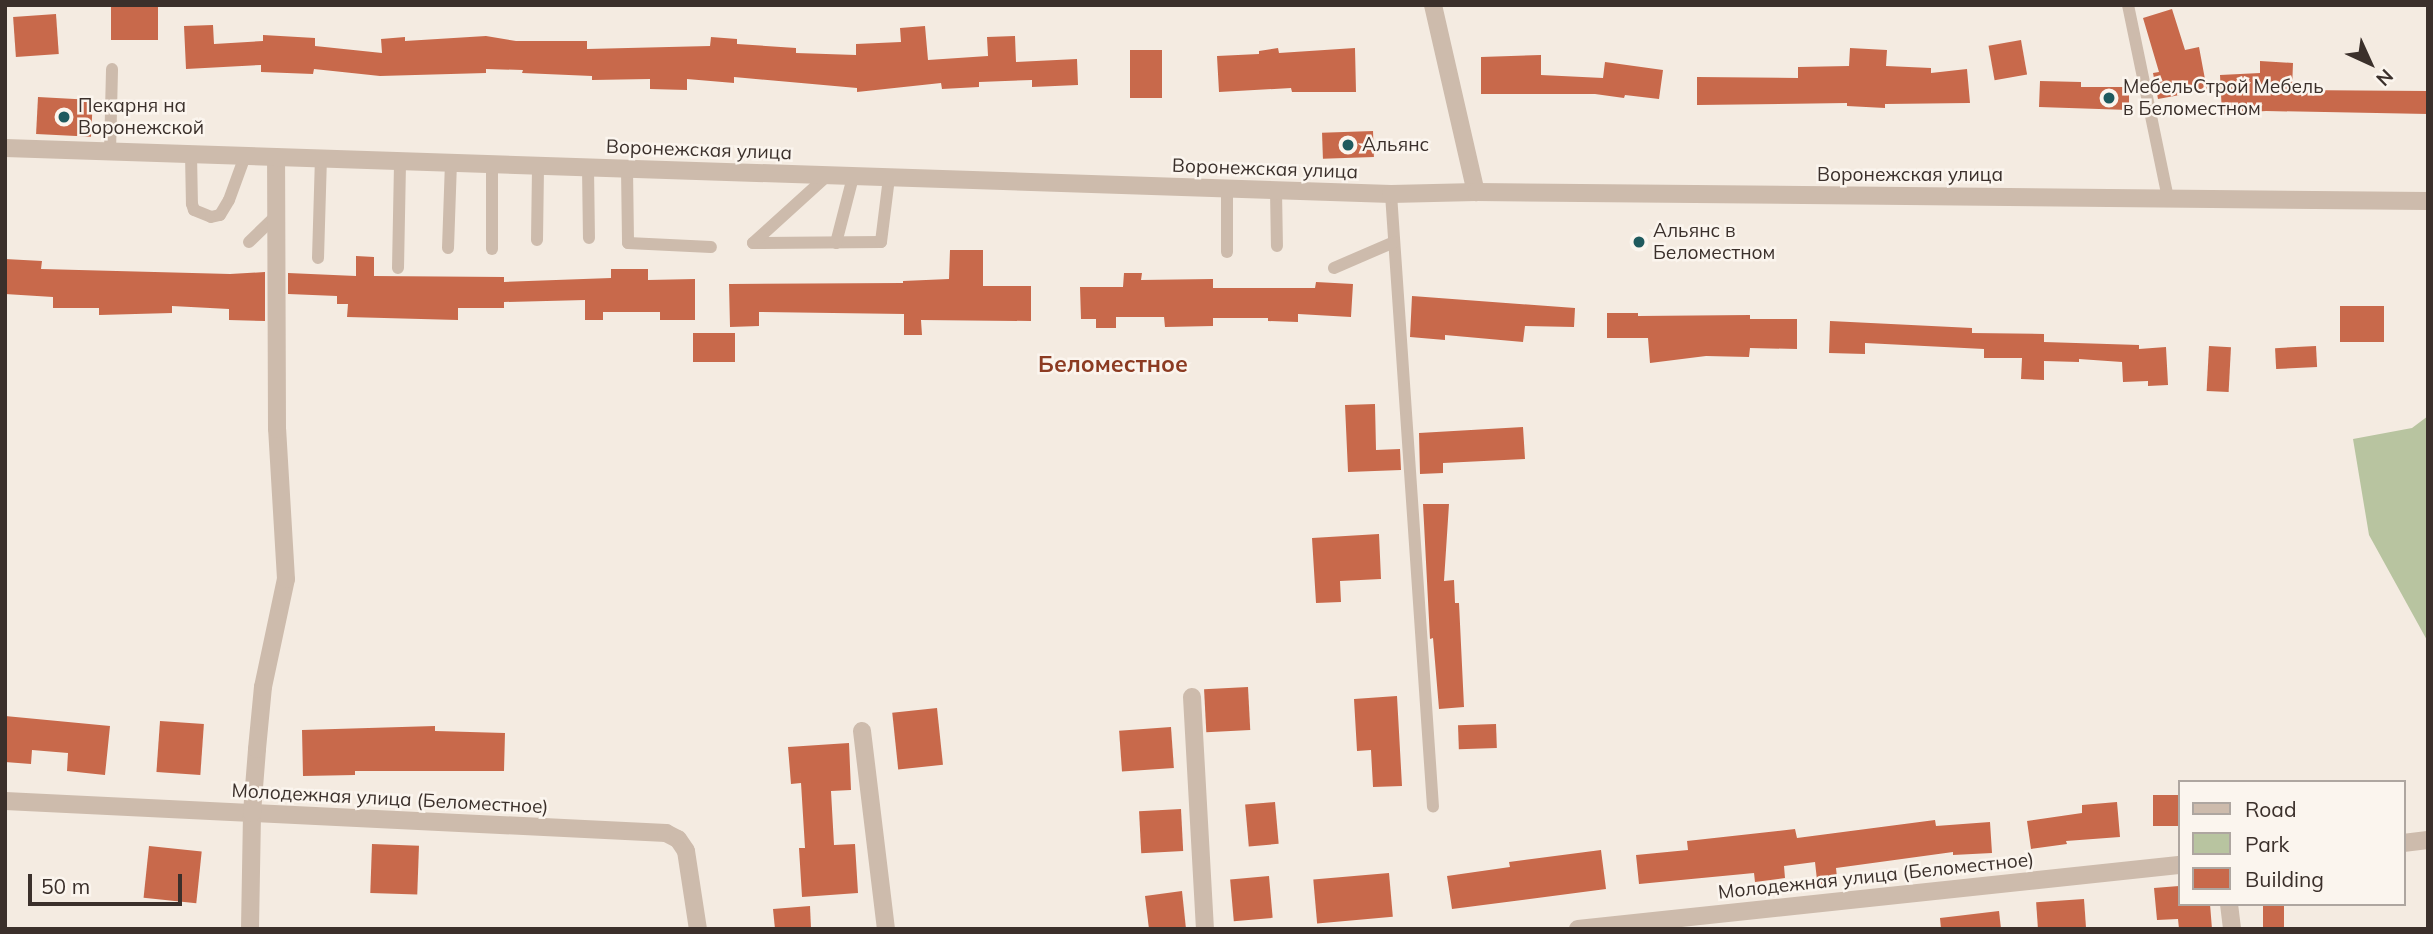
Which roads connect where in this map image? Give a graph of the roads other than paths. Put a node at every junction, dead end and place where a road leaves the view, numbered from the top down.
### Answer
1 (1433, 5) edge
2 (2128, 5) edge
3 (112, 69) dead end
4 (5, 148) edge
5 (110, 152) junction
6 (191, 154) junction
7 (245, 156) junction
8 (276, 157) junction
9 (321, 159) junction
10 (400, 161) junction
11 (451, 163) junction
12 (492, 164) junction
13 (538, 166) junction
14 (588, 168) junction
15 (627, 169) junction
16 (827, 176) junction
17 (853, 177) junction
18 (889, 178) junction
19 (1227, 189) junction
20 (1276, 191) junction
21 (1476, 192) junction
22 (1391, 194) junction
23 (2168, 198) junction
24 (2428, 201) edge
25 (276, 216) junction
26 (589, 238) dead end
27 (537, 240) dead end
28 (249, 242) dead end
29 (1394, 242) junction
30 (836, 243) junction
31 (1277, 246) dead end
32 (711, 247) dead end
33 (448, 248) dead end
34 (492, 249) dead end
35 (1227, 251) dead end
36 (318, 258) dead end
37 (398, 268) dead end
38 (1334, 268) dead end
39 (1192, 697) dead end
40 (862, 731) dead end
41 (5, 801) edge
42 (1433, 807) dead end
43 (251, 813) junction
44 (2428, 840) edge
45 (2405, 843) edge
46 (2178, 865) edge
47 (2229, 906) edge
48 (250, 929) edge
49 (698, 929) edge
50 (887, 929) edge
51 (1205, 929) edge
52 (1578, 929) edge
53 (2232, 929) edge

1 - 21 street
2 - 23 lane
3 - 5 lane
4 - 5 street, Воронежская улица
5 - 6 street, Воронежская улица
6 - 7 street, Воронежская улица
6 - 7 lane
7 - 8 street, Воронежская улица
8 - 9 street, Воронежская улица
8 - 25 street
9 - 10 street, Воронежская улица
9 - 36 lane
10 - 11 street, Воронежская улица
10 - 37 lane
11 - 12 street, Воронежская улица
11 - 33 lane
12 - 13 street, Воронежская улица
12 - 34 lane
13 - 14 street, Воронежская улица
13 - 27 lane
14 - 15 street, Воронежская улица
14 - 26 lane
15 - 16 street, Воронежская улица
15 - 32 lane
16 - 17 street, Воронежская улица
16 - 30 lane
17 - 18 street, Воронежская улица
17 - 30 lane
18 - 19 street, Воронежская улица
18 - 30 lane
19 - 20 street, Воронежская улица
19 - 35 lane
20 - 22 street, Воронежская улица
20 - 31 lane
21 - 22 street, Воронежская улица
21 - 23 street, Воронежская улица
22 - 29 lane
23 - 24 street, Воронежская улица
25 - 28 lane
25 - 43 street
29 - 38 lane
29 - 42 lane
39 - 51 street
40 - 50 street
41 - 43 street, Молодежная улица (Беломестное)
43 - 48 street
43 - 49 street, Молодежная улица (Беломестное)
44 - 45 street
46 - 52 street, Молодежная улица (Беломестное)
47 - 53 street

